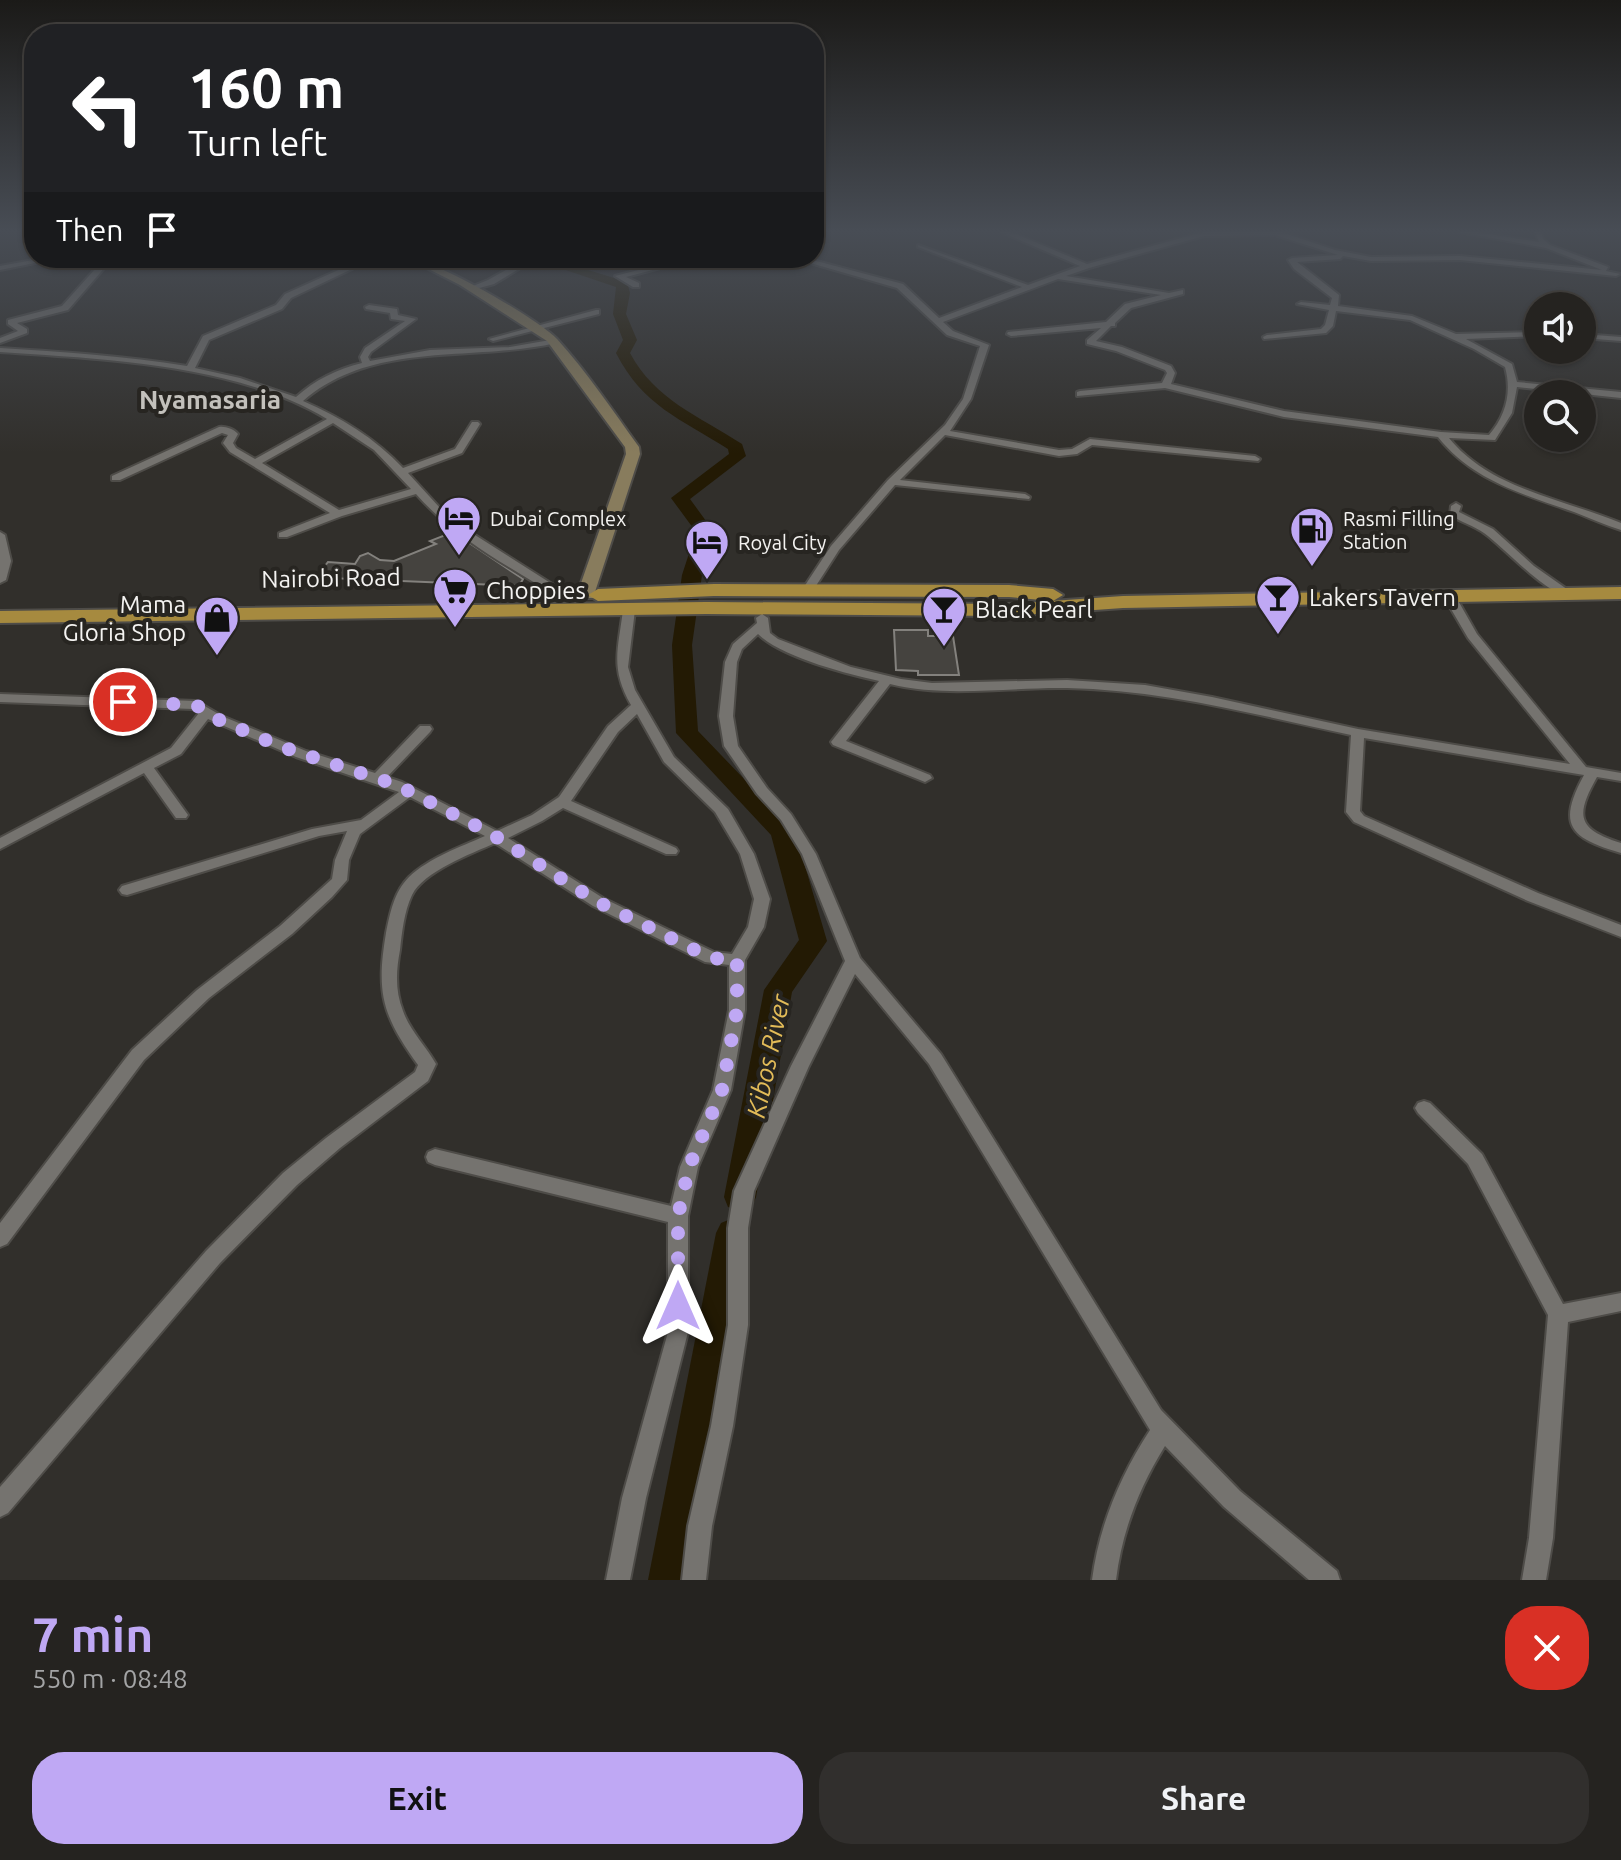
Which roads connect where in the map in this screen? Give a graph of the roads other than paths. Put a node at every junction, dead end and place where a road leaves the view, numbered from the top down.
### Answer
1 (67, 306) edge
2 (280, 306) edge
3 (500, 306) edge
4 (921, 306) edge
5 (976, 306) edge
6 (1129, 306) edge
7 (1316, 306) edge
8 (369, 307) dead end
9 (1335, 308) junction
10 (596, 312) dead end
11 (938, 321) junction
12 (0, 324) edge
13 (1112, 324) junction
14 (11, 325) junction
15 (536, 328) junction
16 (1011, 334) dead end
17 (1524, 334) edge
18 (1267, 337) dead end
19 (1453, 337) junction
20 (1596, 337) edge
21 (493, 339) dead end
22 (1621, 339) edge
23 (0, 341) edge
24 (553, 341) junction
25 (0, 350) edge
26 (367, 364) junction
27 (190, 369) junction
28 (1514, 384) junction
29 (1168, 386) junction
30 (1080, 394) dead end
31 (1621, 395) edge
32 (299, 399) junction
33 (334, 419) junction
34 (475, 424) dead end
35 (942, 432) junction
36 (1441, 435) junction
37 (1255, 459) dead end
38 (254, 464) junction
39 (401, 472) junction
40 (116, 478) dead end
41 (892, 482) junction
42 (415, 491) junction
43 (1025, 497) dead end
44 (1456, 506) dead end
45 (338, 514) junction
46 (1621, 527) edge
47 (0, 535) edge
48 (283, 535) dead end
49 (0, 580) edge
50 (808, 590) junction
51 (559, 593) dead end
52 (1621, 593) edge
53 (1567, 594) junction
54 (587, 595) junction
55 (1450, 597) junction
56 (710, 599) junction
57 (994, 600) junction
58 (663, 601) junction
59 (0, 609) edge
60 (629, 610) junction
61 (762, 616) junction
62 (0, 617) edge
63 (887, 679) junction
64 (0, 698) edge
65 (637, 707) junction
66 (207, 712) junction
67 (425, 729) dead end
68 (1358, 733) junction
69 (146, 766) junction
70 (1587, 770) junction
71 (1621, 777) edge
72 (925, 778) dead end
73 (378, 779) junction
74 (409, 791) junction
75 (561, 802) junction
76 (181, 815) dead end
77 (361, 824) junction
78 (495, 837) junction
79 (0, 844) edge
80 (1621, 848) edge
81 (671, 851) dead end
82 (127, 890) dead end
83 (1621, 931) edge
84 (737, 960) junction
85 (853, 961) junction
86 (1424, 1108) dead end
87 (435, 1157) dead end
88 (678, 1216) junction
89 (0, 1238) edge
90 (1621, 1302) edge
91 (1558, 1314) junction
92 (1163, 1429) junction
93 (0, 1505) edge
94 (618, 1580) edge
95 (694, 1580) edge
96 (1104, 1580) edge
97 (1328, 1580) edge
98 (1534, 1580) edge

1 - 14 street
2 - 27 street
3 - 15 main road
4 - 11 street
5 - 11 street
6 - 13 street
7 - 9 street
8 - 26 street
9 - 18 street
9 - 19 street
10 - 15 street
11 - 35 street
12 - 14 street
13 - 16 street
13 - 29 street
14 - 23 street
15 - 21 street
15 - 24 main road
17 - 19 street
19 - 28 street
20 - 22 street
24 - 26 street
24 - 54 main road
25 - 27 street
26 - 32 street
27 - 32 street
28 - 31 street
28 - 36 street
29 - 30 street
29 - 36 street
32 - 33 street
33 - 38 street
33 - 39 street
34 - 39 street
35 - 37 street
35 - 41 street
36 - 46 street
38 - 40 street
38 - 45 street
39 - 42 street
41 - 43 street
41 - 50 street
42 - 45 street
42 - 51 street
44 - 53 street
45 - 48 street
47 - 49 street
50 - 56 highway
50 - 57 highway
52 - 53 highway
53 - 55 highway
54 - 58 highway, Nairobi Road
54 - 59 highway, Nairobi Road
55 - 57 highway
55 - 70 street
56 - 58 highway
56 - 61 highway
57 - 61 highway
58 - 60 highway, Nairobi Road
60 - 62 highway, Nairobi Road
60 - 65 street
61 - 63 street
61 - 85 street
63 - 68 street
63 - 72 street
64 - 66 street
65 - 75 street
65 - 84 street
66 - 69 street
66 - 73 street
67 - 73 street
68 - 70 street
68 - 83 street
69 - 76 street
69 - 79 street
70 - 71 street
70 - 80 street
73 - 74 street
74 - 77 street
74 - 78 street
75 - 78 street
75 - 81 street
77 - 82 street
77 - 89 street
78 - 84 street
78 - 93 street
84 - 88 street
85 - 92 street
85 - 95 street
86 - 91 street
87 - 88 street
88 - 94 street
90 - 91 street
91 - 98 street
92 - 96 street
92 - 97 street

